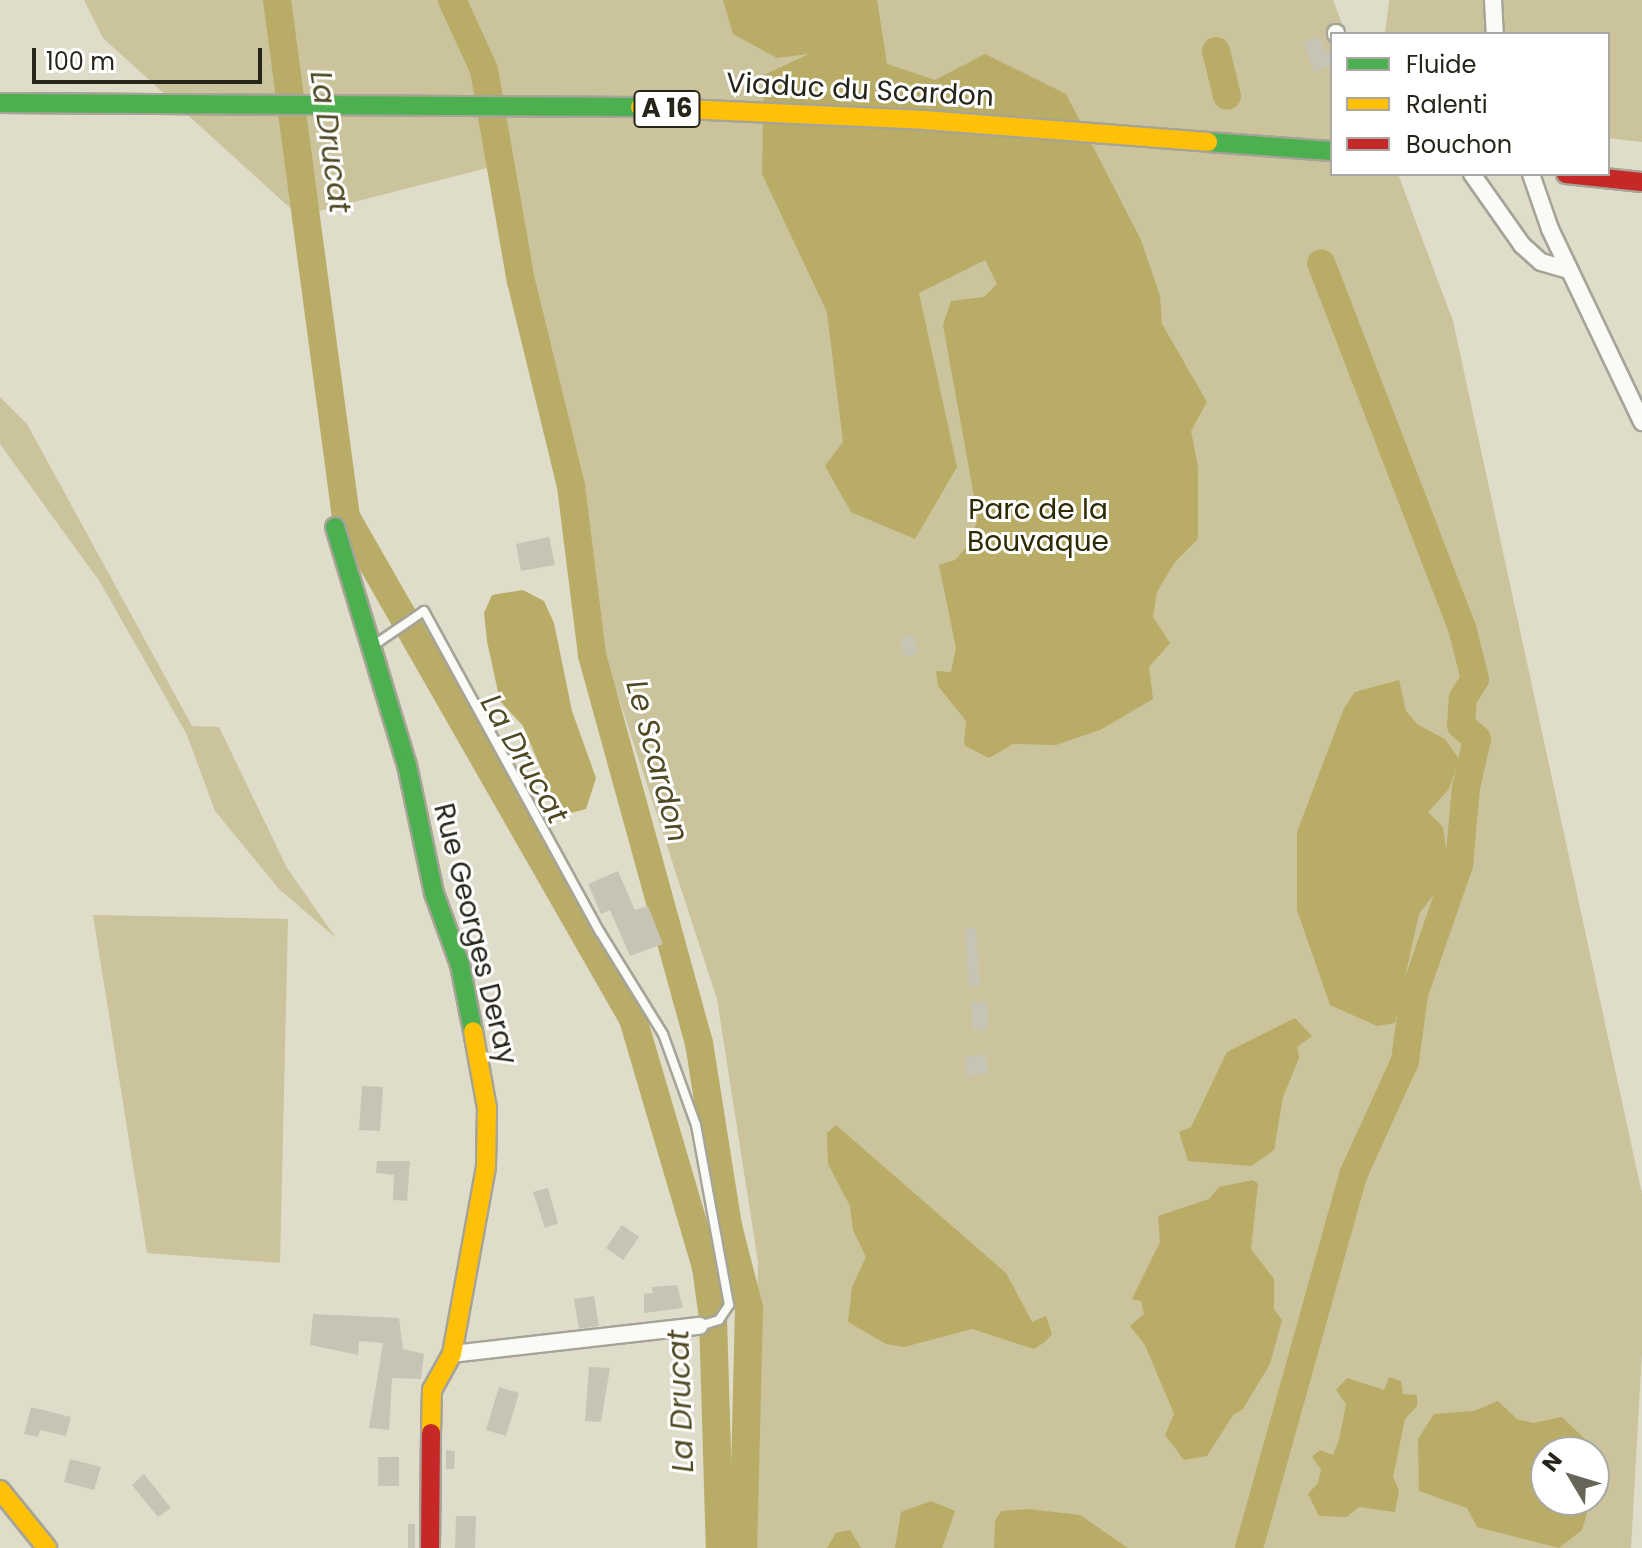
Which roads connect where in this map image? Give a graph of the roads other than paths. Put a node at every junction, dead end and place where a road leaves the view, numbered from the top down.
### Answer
1 (1492, 5) edge
2 (1495, 32) edge
3 (44, 83) dead end
4 (0, 84) edge
5 (593, 86) dead end
6 (0, 103) edge
7 (1053, 110) dead end
8 (1271, 126) dead end
9 (1330, 131) edge
10 (1330, 151) edge
11 (1610, 159) edge
12 (1642, 162) edge
13 (1473, 176) edge
14 (1532, 176) edge
15 (1585, 176) edge
16 (1642, 182) edge
17 (1569, 270) junction
18 (1642, 422) edge
19 (335, 527) dead end
20 (370, 648) junction
21 (699, 1326) joint
22 (452, 1354) junction
23 (0, 1490) edge
24 (47, 1548) edge
25 (430, 1548) edge

1 - 2 street
3 - 4 main road
5 - 7 main road, Viaduc du Scardon / A 16
6 - 10 main road, Viaduc du Scardon / A 16
8 - 9 main road
11 - 12 main road
13 - 17 street
14 - 17 street
15 - 16 main road
17 - 18 street
19 - 20 main road, Rue Georges Deray
20 - 21 lane
20 - 22 main road, Rue Georges Deray
21 - 22 street
22 - 25 main road, Rue Georges Deray
23 - 24 main road

